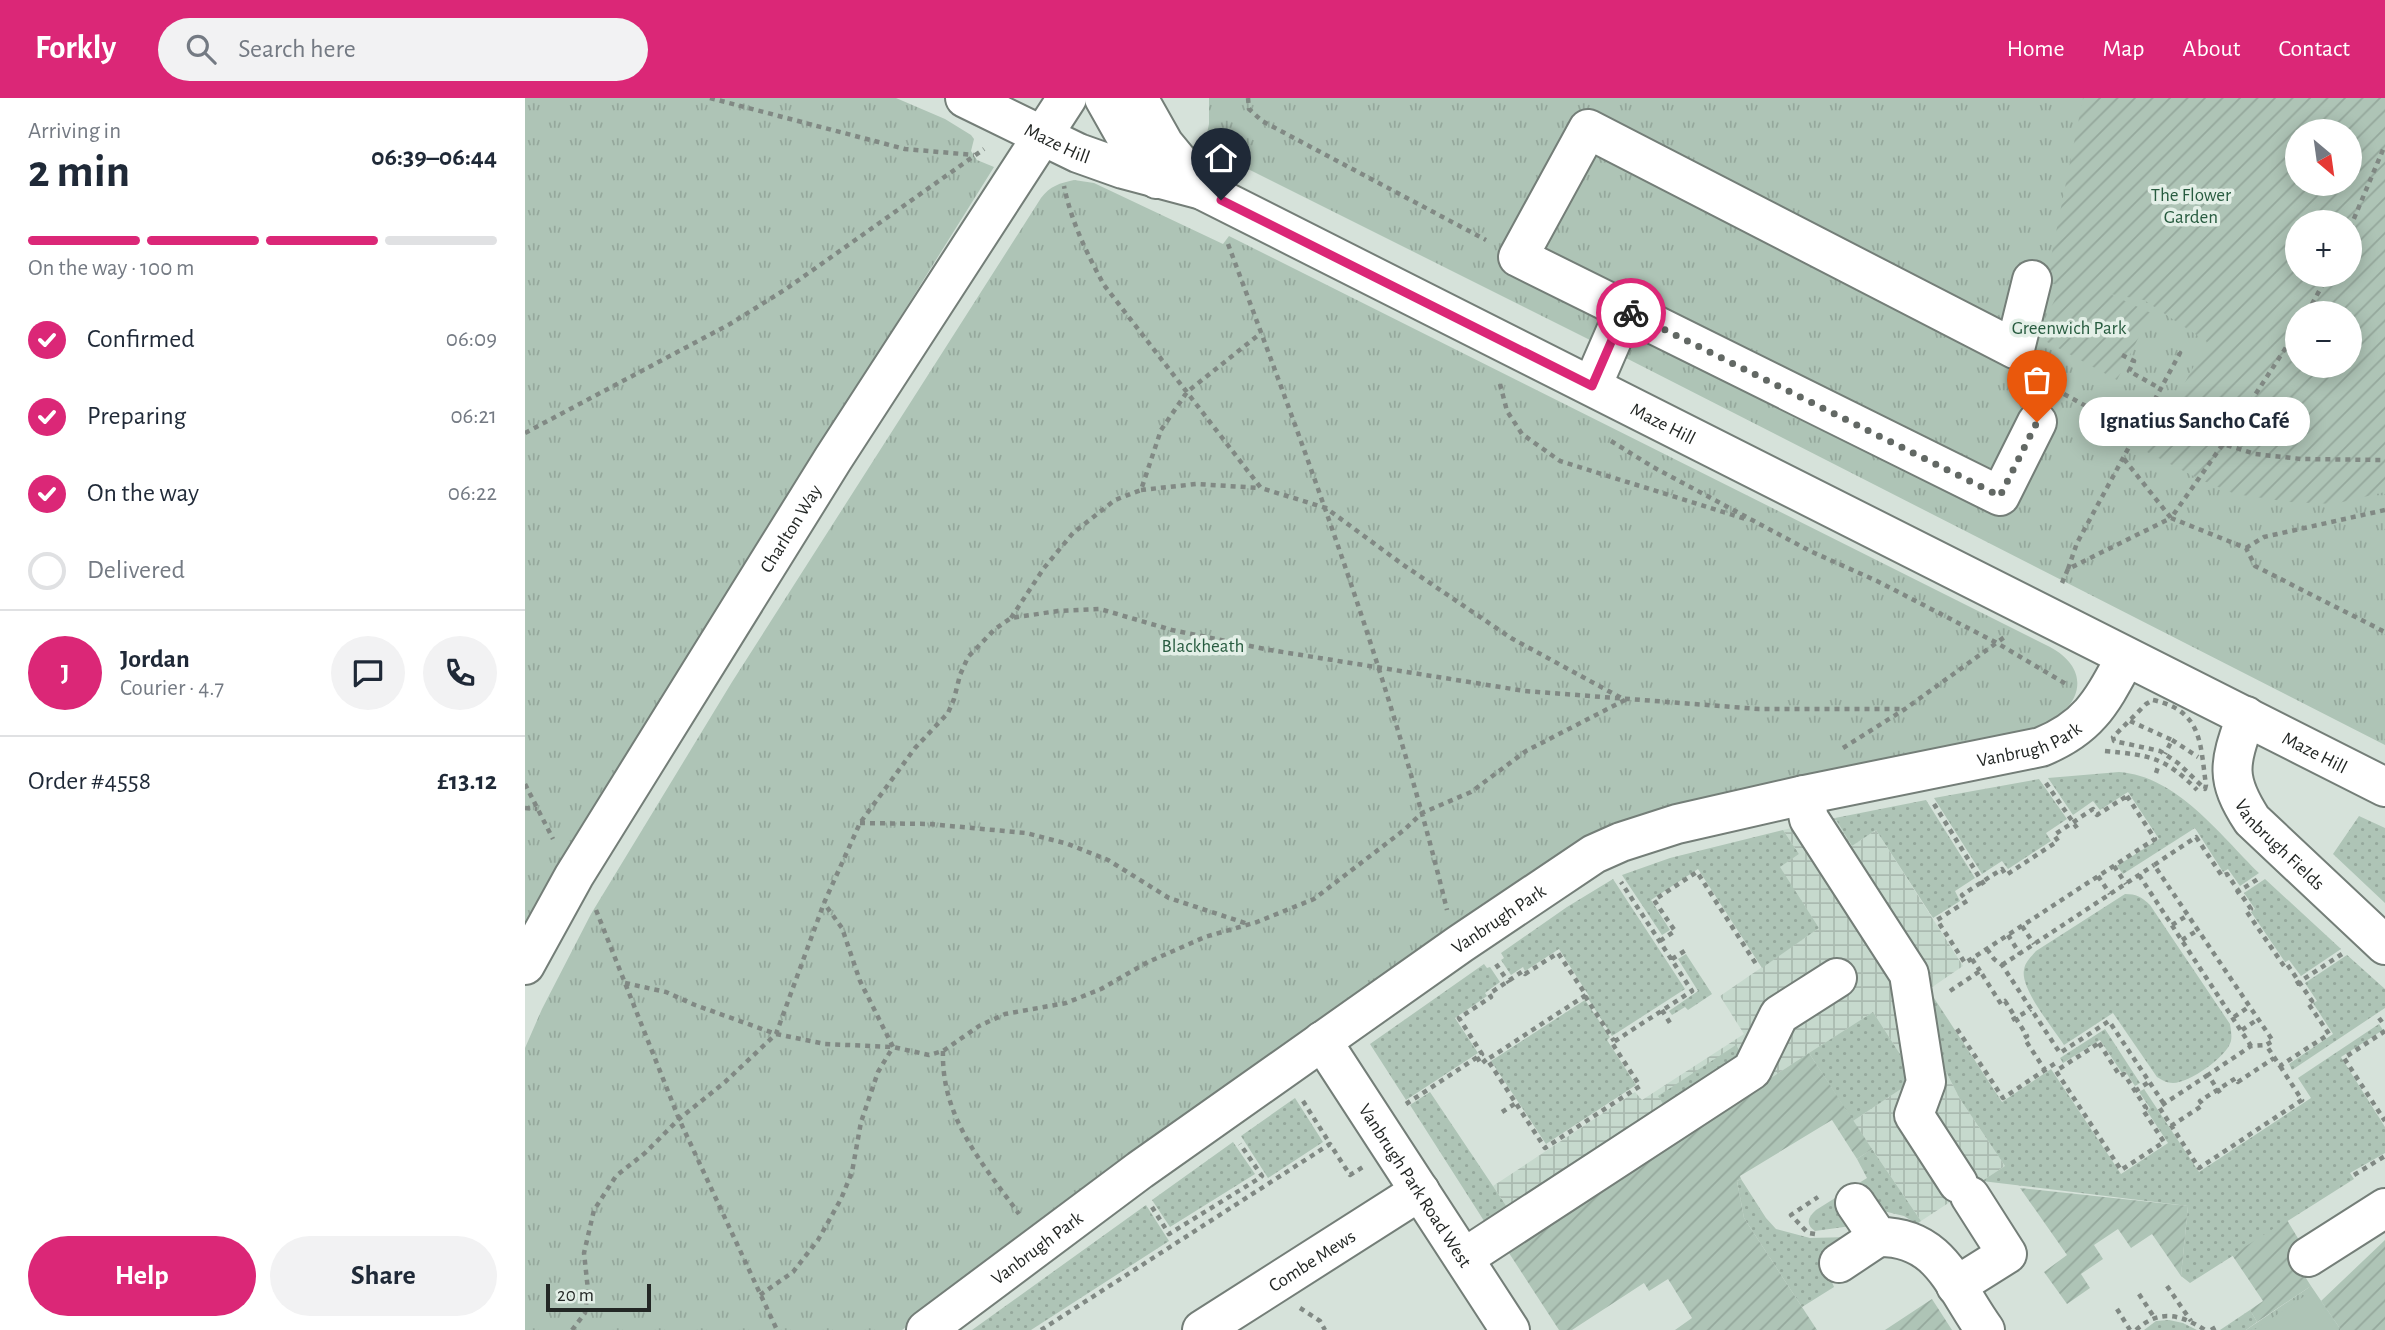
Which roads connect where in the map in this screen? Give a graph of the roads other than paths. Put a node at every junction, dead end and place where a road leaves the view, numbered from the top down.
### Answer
1 (965, 98) edge
2 (1067, 98) edge
3 (1104, 98) edge
4 (1138, 98) edge
5 (1042, 135) junction
6 (1157, 178) junction
7 (1202, 190) junction
8 (2032, 280) dead end
9 (1625, 310) junction
10 (1592, 386) junction
11 (2034, 445) dead end
12 (2126, 657) junction
13 (2246, 716) junction
14 (2385, 787) edge
15 (1804, 795) junction
16 (2367, 947) edge
17 (525, 965) edge
18 (1837, 978) dead end
19 (1322, 1041) junction
20 (1420, 1191) junction
21 (1855, 1203) dead end
22 (2385, 1209) edge
23 (1878, 1237) junction
24 (2308, 1256) dead end
25 (1464, 1258) junction
26 (1839, 1263) dead end
27 (1956, 1286) junction
28 (926, 1330) edge
29 (1202, 1330) edge
30 (1510, 1330) edge
31 (1985, 1330) edge

1 - 5 street, Maze Hill
2 - 5 street, Charlton Way
3 - 6 street
4 - 7 street, Maze Hill
5 - 6 street, Maze Hill
5 - 17 street, Charlton Way
6 - 7 street, Maze Hill
7 - 10 street, Maze Hill
8 - 9 street
9 - 10 street
9 - 11 street
10 - 12 street, Maze Hill
12 - 13 street
12 - 15 street, Vanbrugh Park
13 - 14 street, Maze Hill
13 - 16 street, Vanbrugh Fields
15 - 19 street, Vanbrugh Park
15 - 27 street
18 - 25 street
19 - 20 street, Vanbrugh Park Road West
19 - 28 street, Vanbrugh Park
20 - 25 street, Vanbrugh Park Road West
20 - 29 street, Combe Mews
21 - 23 street
22 - 24 street
23 - 26 street
23 - 27 street
25 - 30 street, Vanbrugh Park Road West
27 - 31 street

